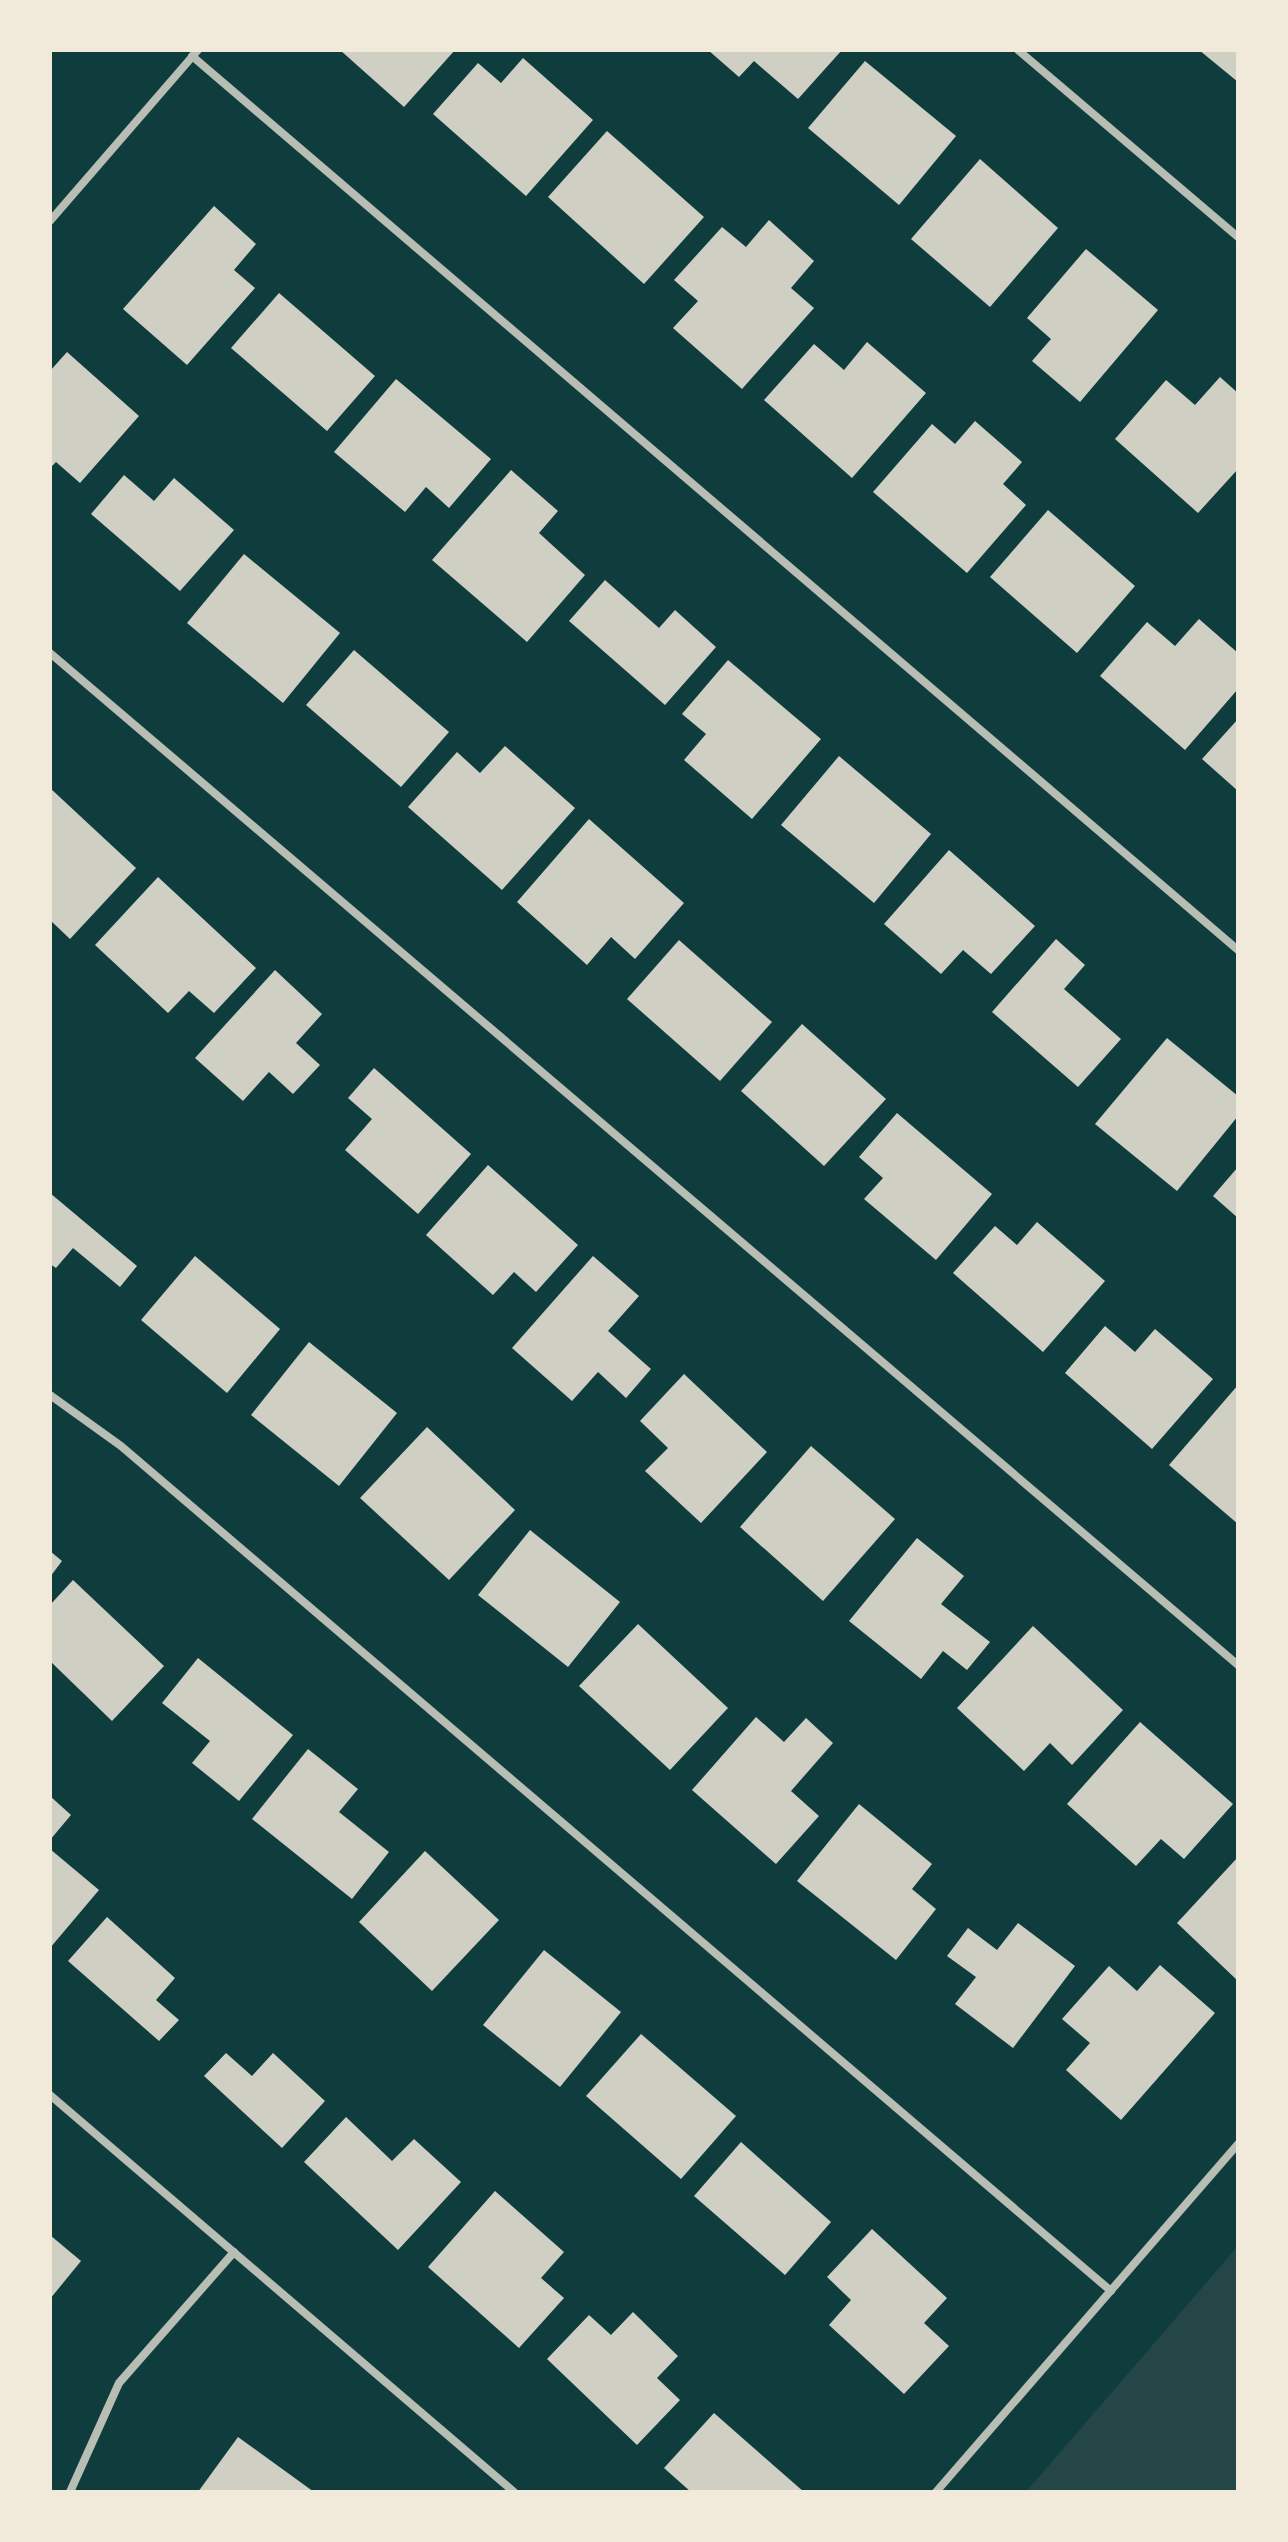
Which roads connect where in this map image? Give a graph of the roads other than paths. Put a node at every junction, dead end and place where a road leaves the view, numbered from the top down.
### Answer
1 (1018, 50) edge
2 (195, 53) edge
3 (50, 221) edge
4 (1238, 237) edge
5 (50, 653) edge
6 (1238, 950) edge
7 (50, 1395) edge
8 (1238, 1665) edge
9 (50, 2095) edge
10 (1238, 2144) edge
11 (234, 2252) junction
12 (1111, 2291) junction
13 (70, 2492) edge
14 (514, 2492) edge
15 (936, 2492) edge

1 - 4 street
2 - 3 street
2 - 6 street
5 - 8 street
7 - 12 street
9 - 11 street
10 - 12 street
11 - 13 street
11 - 14 street
12 - 15 street

